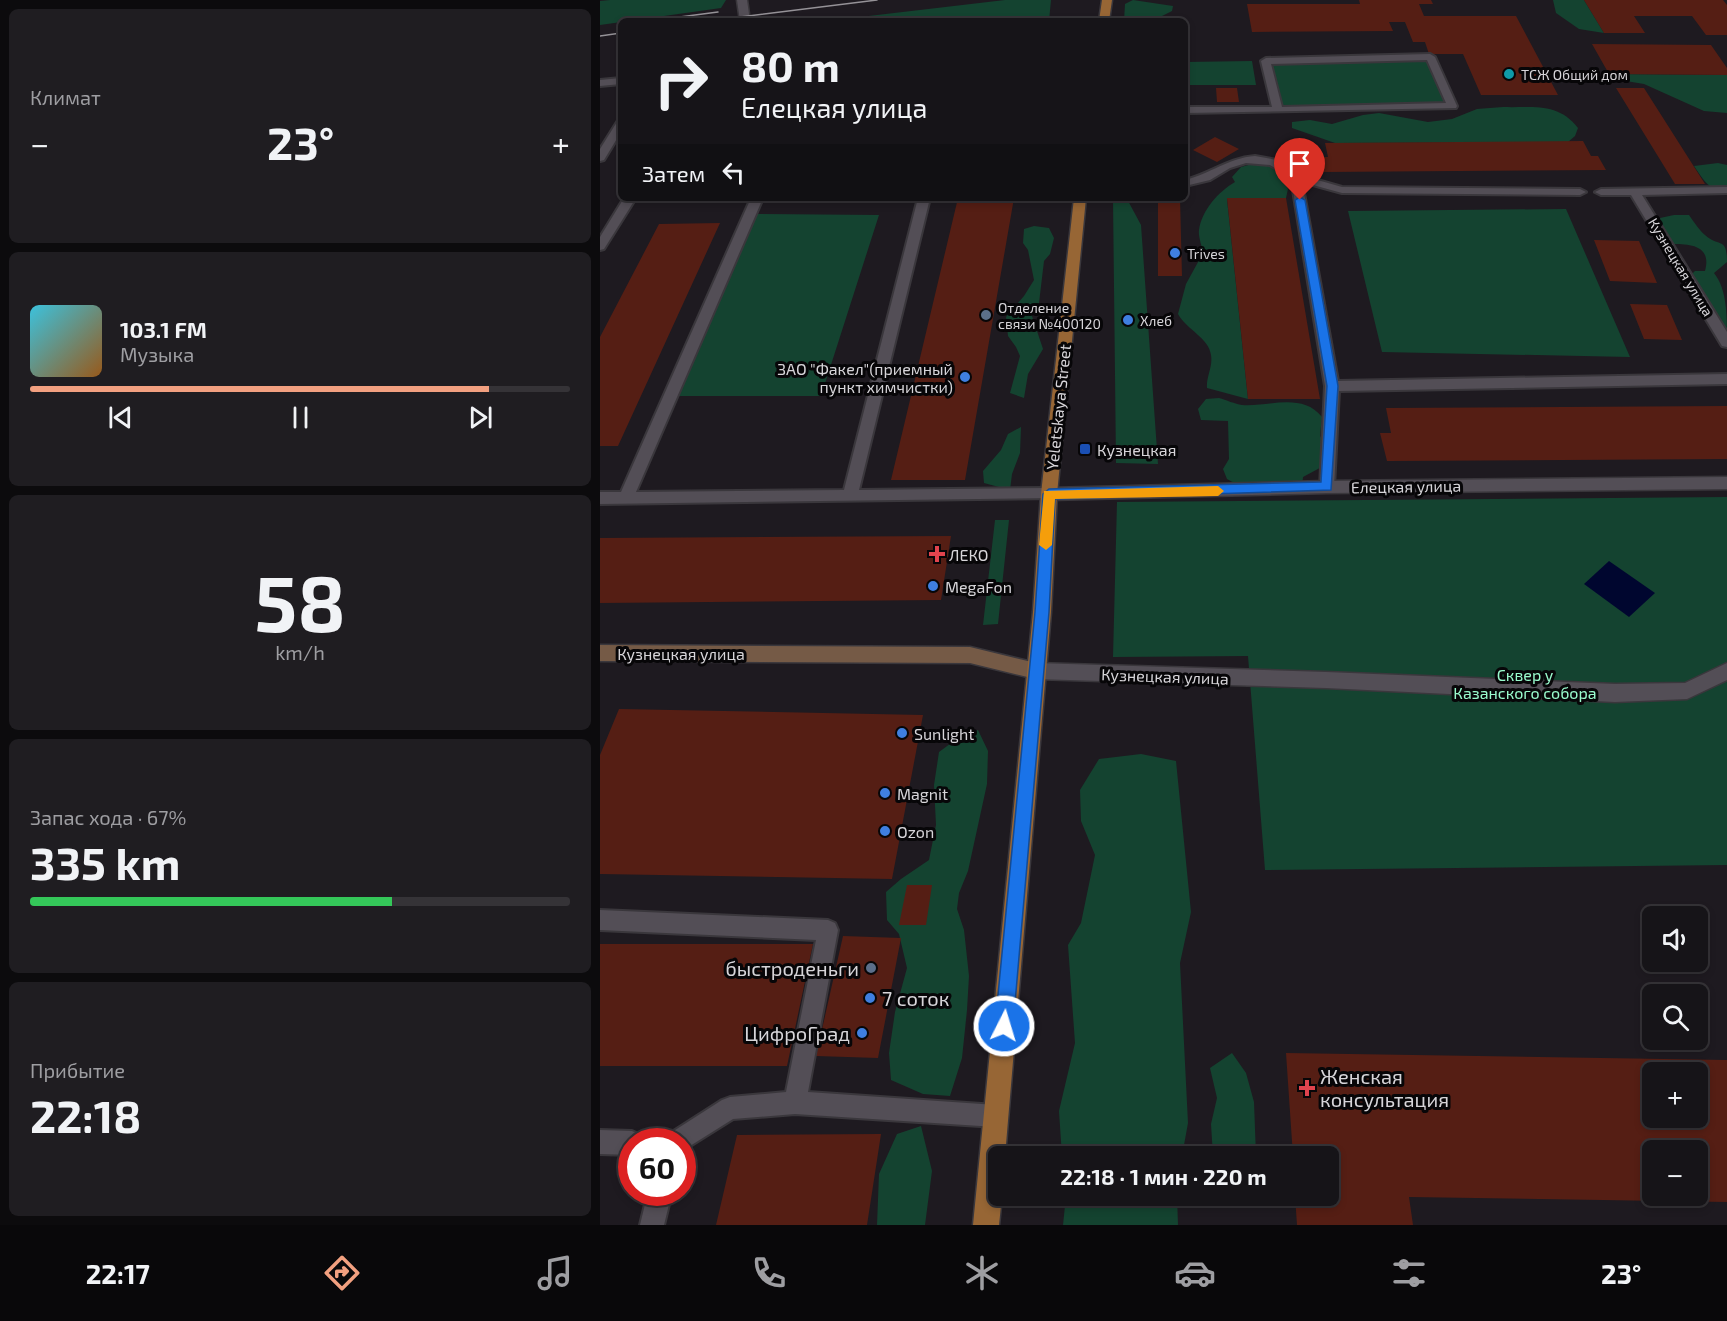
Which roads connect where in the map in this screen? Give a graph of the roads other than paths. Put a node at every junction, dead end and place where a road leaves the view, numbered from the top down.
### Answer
1 (742, 0) edge
2 (1107, 0) edge
3 (745, 18) edge
4 (1104, 18) edge
5 (618, 81) edge
6 (600, 83) edge
7 (1188, 110) edge
8 (1278, 110) junction
9 (618, 129) edge
10 (600, 158) edge
11 (1296, 177) junction
12 (1188, 182) edge
13 (1634, 190) junction
14 (1727, 190) edge
15 (1580, 192) dead end
16 (1601, 192) dead end
17 (628, 201) edge
18 (756, 201) edge
19 (923, 201) edge
20 (1080, 201) edge
21 (600, 246) edge
22 (1727, 343) edge
23 (1727, 379) edge
24 (1332, 386) junction
25 (1727, 483) edge
26 (1327, 487) junction
27 (1049, 494) junction
28 (850, 495) junction
29 (626, 497) junction
30 (600, 498) edge
31 (600, 653) edge
32 (1036, 671) junction
33 (1727, 671) edge
34 (600, 920) edge
35 (795, 1103) junction
36 (996, 1116) junction
37 (696, 1130) edge
38 (600, 1142) edge
39 (618, 1143) edge
40 (657, 1206) edge
41 (652, 1225) edge
42 (986, 1225) edge

1 - 3 street
2 - 4 main road
5 - 6 lane
7 - 8 lane
8 - 8 lane
9 - 10 lane
11 - 12 lane
11 - 15 lane
11 - 24 lane
13 - 14 lane
13 - 16 lane
13 - 22 lane, Кузнецкая улица
17 - 21 lane
18 - 29 lane
19 - 28 lane
20 - 27 main road, Yeletskaya Street
23 - 24 lane
24 - 26 lane
25 - 26 street, Елецкая улица
26 - 27 street, Елецкая улица
27 - 28 lane
27 - 32 main road, Yeletskaya Street
28 - 29 lane
29 - 30 lane
31 - 32 street, Кузнецкая улица
32 - 33 street, Кузнецкая улица
32 - 36 main road, Yeletskaya Street
34 - 35 lane
35 - 36 lane
35 - 37 lane
36 - 42 main road, Yeletskaya Street
38 - 39 lane
40 - 41 lane

